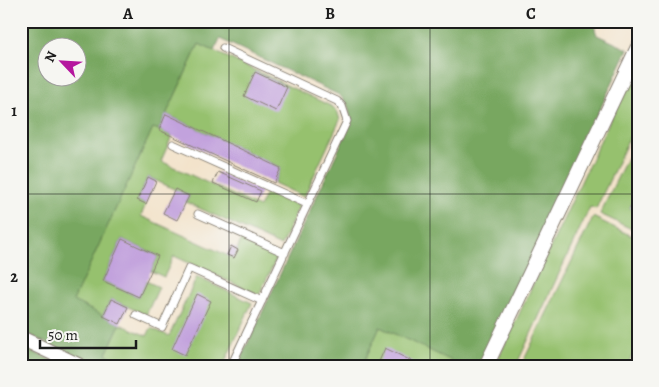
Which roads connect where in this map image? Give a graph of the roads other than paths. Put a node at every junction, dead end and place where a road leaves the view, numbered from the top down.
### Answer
1 (222, 48) dead end
2 (638, 48) edge
3 (173, 144) dead end
4 (307, 204) junction
5 (198, 214) dead end
6 (285, 253) junction
7 (262, 301) junction
8 (136, 315) dead end
9 (21, 338) edge
10 (80, 366) edge
11 (231, 366) edge
12 (486, 366) edge

1 - 4 lane
2 - 12 street
3 - 4 lane
4 - 6 lane
5 - 6 lane
6 - 7 lane
7 - 8 lane
7 - 11 lane
9 - 10 street

